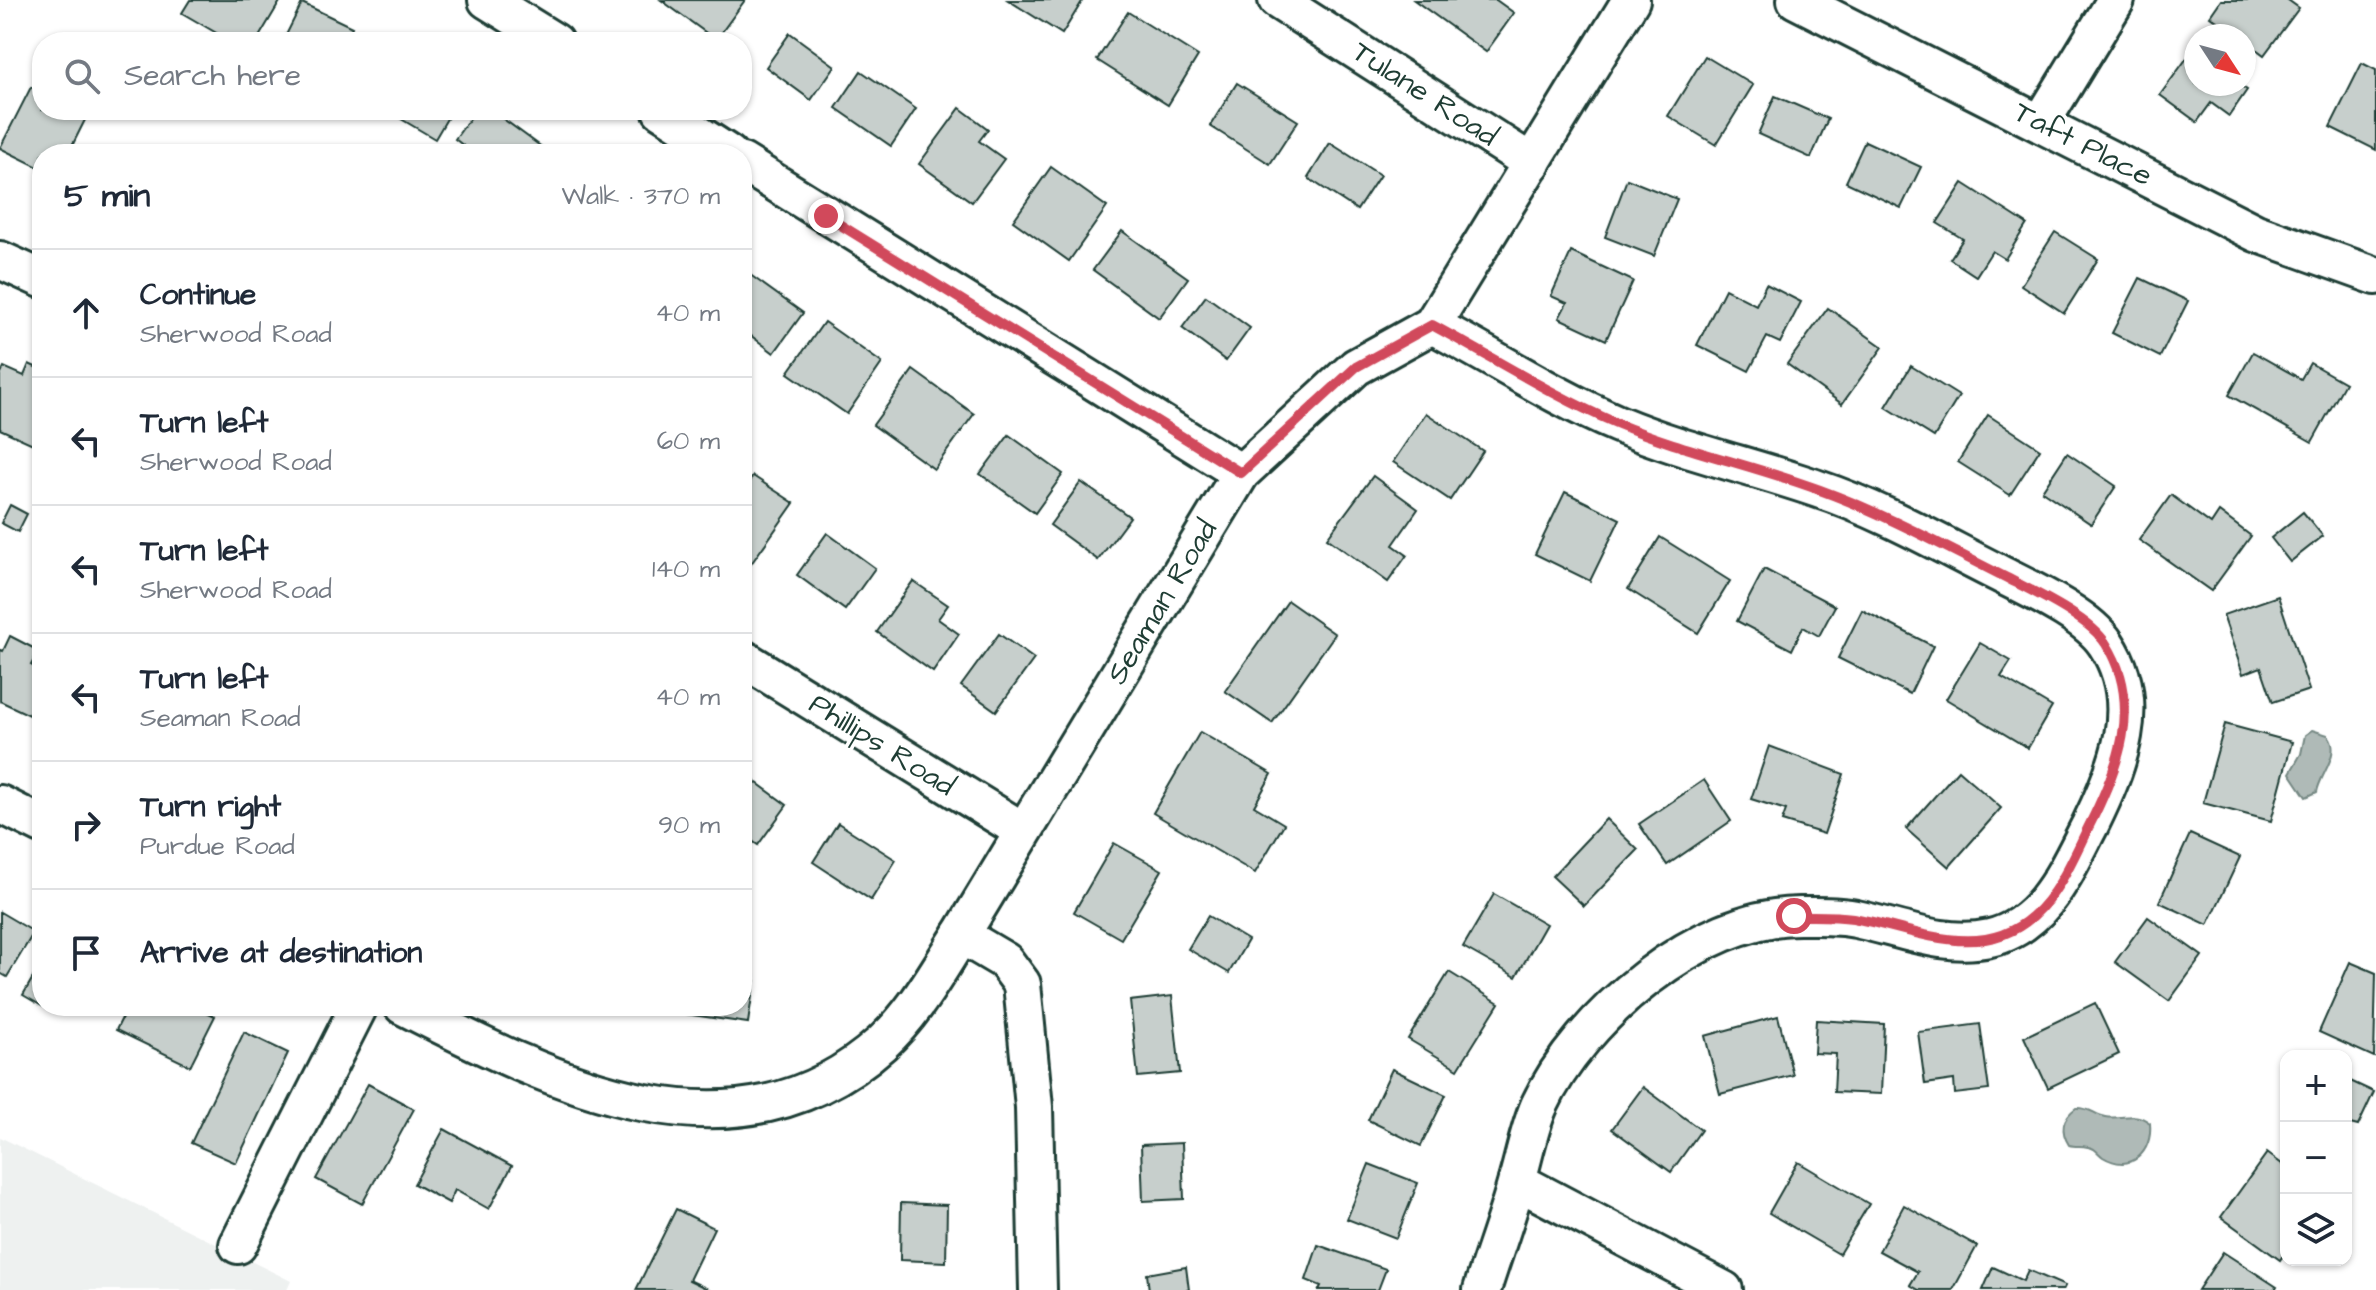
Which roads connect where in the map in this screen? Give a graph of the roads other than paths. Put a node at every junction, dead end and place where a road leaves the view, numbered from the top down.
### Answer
1 (487, 0) edge
2 (1277, 0) edge
3 (1631, 0) edge
4 (1796, 0) edge
5 (2116, 0) edge
6 (539, 32) edge
7 (676, 120) edge
8 (2041, 123) junction
9 (714, 144) edge
10 (1532, 163) junction
11 (752, 168) edge
12 (0, 260) edge
13 (32, 274) edge
14 (2376, 276) edge
15 (1432, 325) junction
16 (1241, 473) junction
17 (752, 664) edge
18 (0, 804) edge
19 (32, 820) edge
20 (1023, 831) junction
21 (961, 935) junction
22 (354, 1016) edge
23 (423, 1016) edge
24 (1517, 1181) junction
25 (238, 1245) dead end
26 (1038, 1290) edge
27 (1482, 1290) edge
28 (1724, 1290) edge

1 - 6 street
2 - 10 street, Tulane Road
3 - 10 street, Seaman Road
4 - 8 street, Taft Place
5 - 8 street
7 - 9 street
8 - 14 street, Taft Place
10 - 15 street, Seaman Road
11 - 16 street
12 - 13 street
15 - 16 street, Seaman Road
15 - 24 street
16 - 20 street, Seaman Road
17 - 20 street, Phillips Road
18 - 19 street
20 - 21 street, Seaman Road
21 - 23 street, Seaman Road
21 - 26 street
22 - 25 street
24 - 27 street
24 - 28 street

